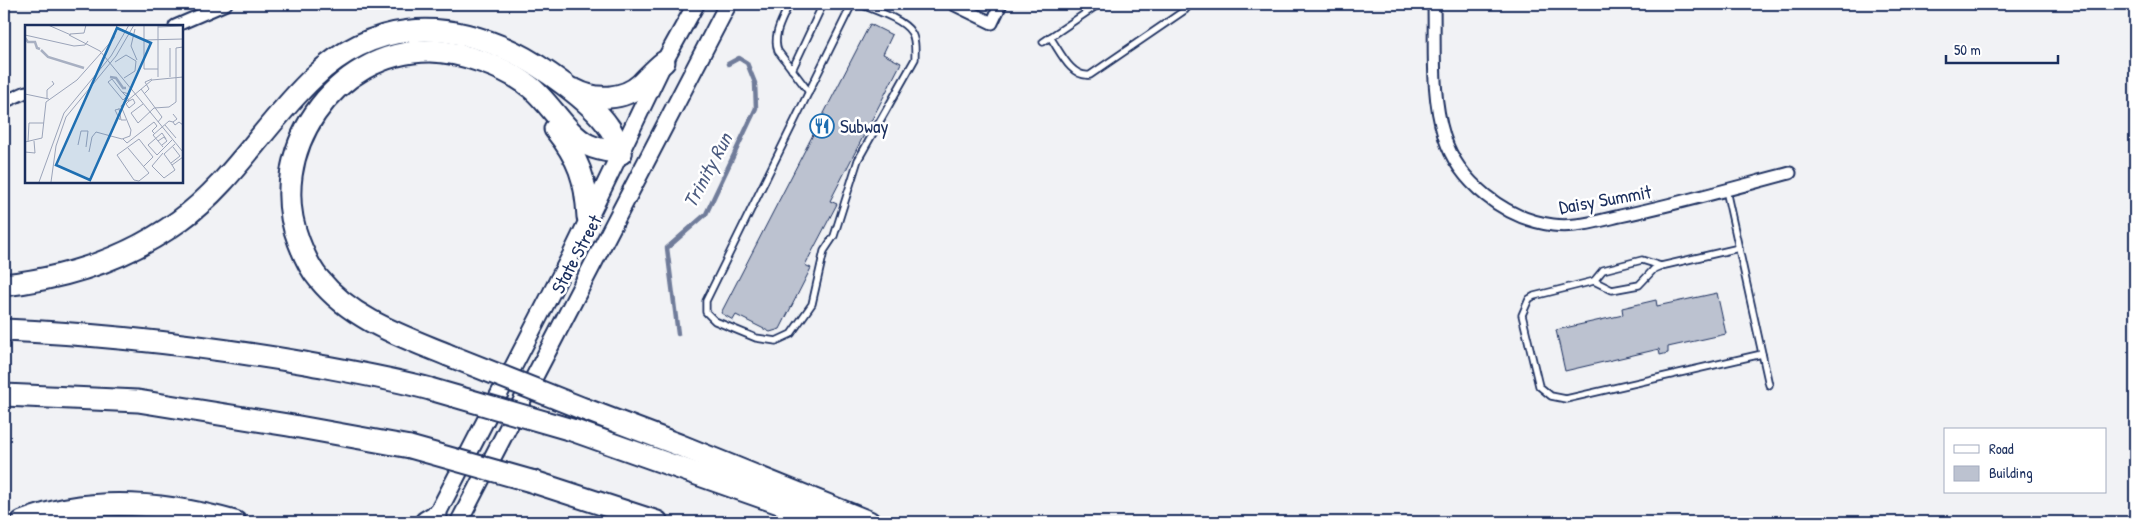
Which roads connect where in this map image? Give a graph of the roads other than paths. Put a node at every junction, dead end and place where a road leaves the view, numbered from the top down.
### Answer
1 (226, 4) edge
2 (696, 4) edge
3 (728, 4) edge
4 (789, 4) edge
5 (823, 4) edge
6 (852, 4) edge
7 (860, 4) edge
8 (953, 4) edge
9 (1001, 4) edge
10 (1099, 4) edge
11 (1190, 4) edge
12 (1434, 4) edge
13 (177, 25) edge
14 (1050, 37) junction
15 (1043, 42) dead end
16 (664, 62) junction
17 (792, 70) junction
18 (544, 71) junction
19 (508, 74) junction
20 (25, 92) edge
21 (808, 92) junction
22 (4, 102) edge
23 (621, 153) junction
24 (645, 165) junction
25 (1790, 173) dead end
26 (1726, 190) junction
27 (588, 217) junction
28 (1739, 248) junction
29 (1661, 266) junction
30 (1594, 281) junction
31 (4, 284) edge
32 (4, 330) edge
33 (1762, 354) junction
34 (1769, 385) dead end
35 (4, 395) edge
36 (432, 520) edge
37 (22, 522) edge
38 (235, 522) edge
39 (459, 522) edge
40 (657, 522) edge
41 (833, 522) edge
42 (869, 522) edge

1 - 13 street
2 - 16 main road, State Street
3 - 24 main road, State Street
4 - 17 lane
5 - 17 lane
6 - 21 lane
7 - 21 lane
8 - 9 street
10 - 14 lane
11 - 14 lane
12 - 26 street, Daisy Summit
14 - 15 lane
16 - 18 highway
16 - 23 main road, State Street
17 - 21 lane
18 - 23 highway
18 - 31 highway
19 - 23 highway
19 - 27 highway
19 - 42 highway, bridge
20 - 22 street
23 - 24 main road
23 - 27 main road, State Street
24 - 39 main road, State Street
25 - 26 street, Daisy Summit
26 - 28 lane
27 - 36 main road, State Street
28 - 29 lane
28 - 33 lane
29 - 30 lane
29 - 30 lane
30 - 33 lane
32 - 41 highway, bridge
33 - 34 lane
35 - 40 highway, bridge
37 - 38 highway

